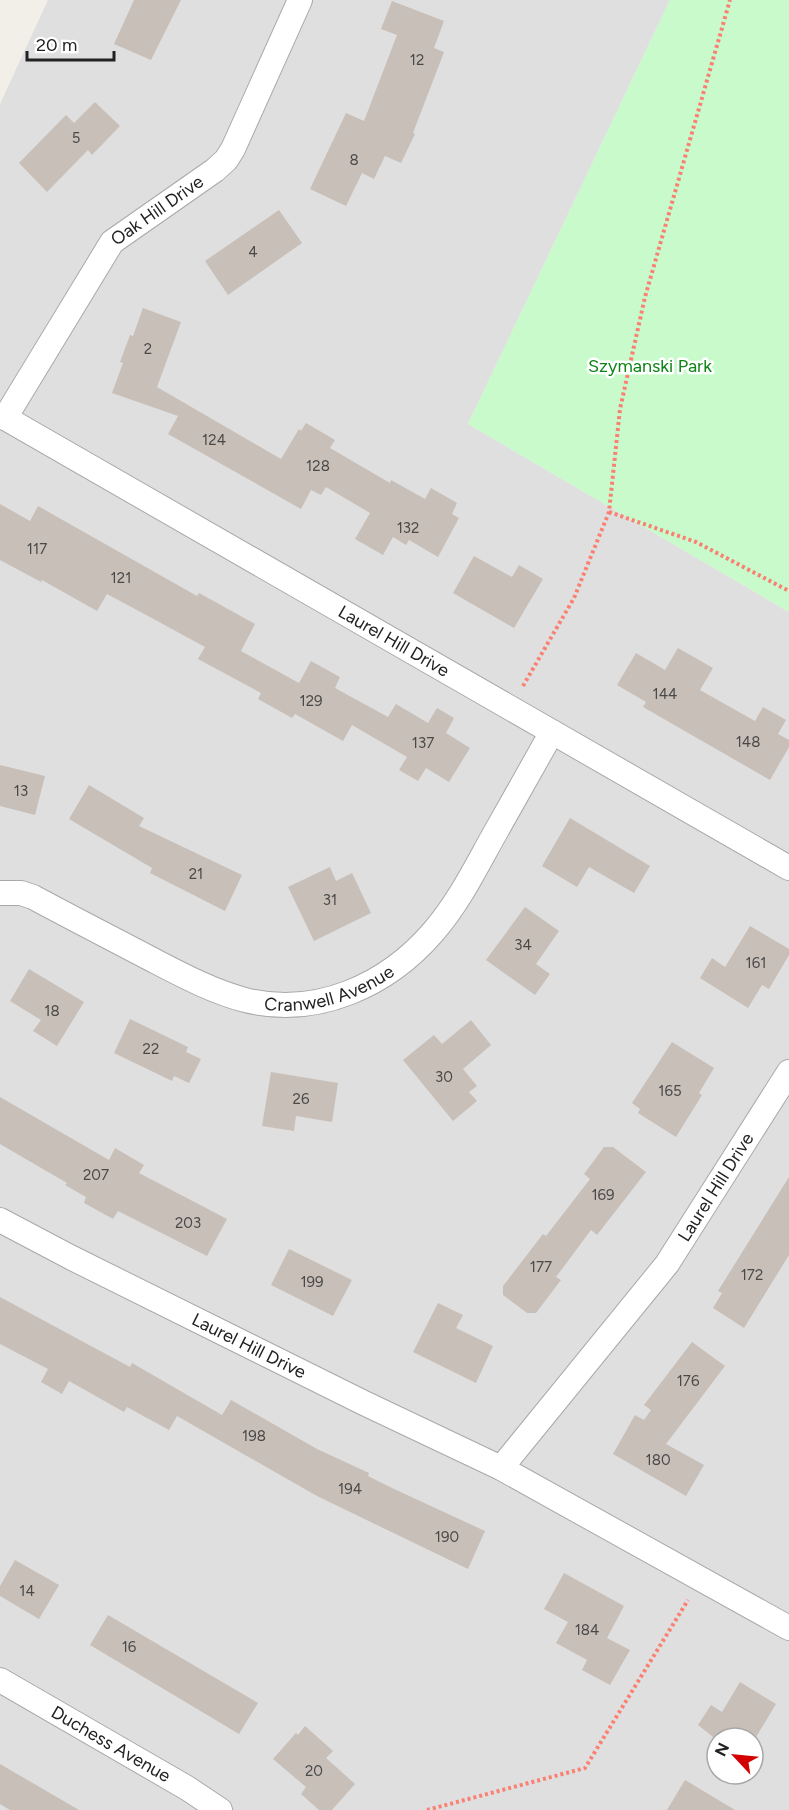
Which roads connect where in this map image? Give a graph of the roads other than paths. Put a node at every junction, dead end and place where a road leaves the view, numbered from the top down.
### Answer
1 (300, 0) edge
2 (3, 416) edge
3 (552, 732) junction
4 (789, 868) edge
5 (0, 893) edge
6 (789, 1072) edge
7 (0, 1220) edge
8 (501, 1468) junction
9 (789, 1628) edge
10 (0, 1680) edge
11 (220, 1810) edge

1 - 2 street, Oak Hill Drive
2 - 3 street, Laurel Hill Drive
3 - 4 street, Laurel Hill Drive
3 - 5 street, Cranwell Avenue
6 - 8 street, Laurel Hill Drive
7 - 8 street, Laurel Hill Drive
8 - 9 street, Laurel Hill Drive
10 - 11 street, Duchess Avenue

